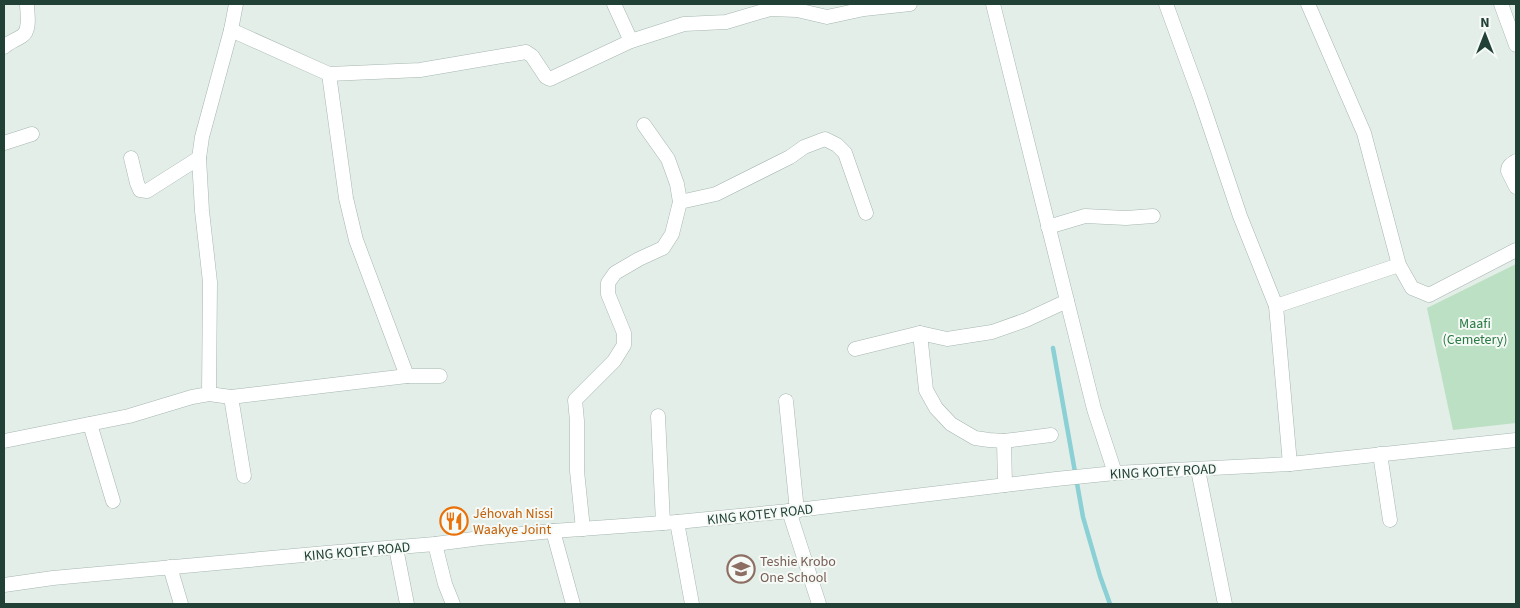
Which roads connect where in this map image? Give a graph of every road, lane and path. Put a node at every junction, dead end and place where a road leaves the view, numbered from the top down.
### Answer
1 (27, 4) edge
2 (236, 4) edge
3 (616, 4) edge
4 (910, 4) edge
5 (993, 4) edge
6 (1166, 4) edge
7 (1308, 4) edge
8 (1501, 4) edge
9 (768, 7) edge
10 (231, 30) junction
11 (631, 41) junction
12 (1516, 45) edge
13 (4, 46) edge
14 (329, 74) junction
15 (644, 125) dead end
16 (32, 134) dead end
17 (4, 143) edge
18 (131, 158) dead end
19 (200, 158) junction
20 (1516, 161) edge
21 (1516, 187) edge
22 (680, 202) junction
23 (866, 213) dead end
24 (1153, 216) dead end
25 (1048, 227) junction
26 (1516, 250) edge
27 (1399, 265) junction
28 (1068, 301) junction
29 (1276, 306) junction
30 (920, 333) junction
31 (855, 349) dead end
32 (407, 376) junction
33 (440, 376) dead end
34 (209, 394) junction
35 (231, 397) junction
36 (786, 401) dead end
37 (658, 416) dead end
38 (90, 424) junction
39 (1051, 435) dead end
40 (1516, 440) edge
41 (4, 441) edge
42 (1004, 441) junction
43 (1380, 454) junction
44 (1290, 464) junction
45 (1198, 470) junction
46 (1115, 474) junction
47 (244, 476) dead end
48 (1005, 485) junction
49 (113, 501) dead end
50 (793, 511) junction
51 (1390, 520) dead end
52 (677, 522) junction
53 (663, 523) junction
54 (583, 529) junction
55 (553, 531) junction
56 (435, 544) junction
57 (396, 548) junction
58 (170, 567) junction
59 (4, 585) edge
60 (180, 604) edge
61 (407, 604) edge
62 (453, 604) edge
63 (573, 604) edge
64 (692, 604) edge
65 (819, 604) edge
66 (1225, 604) edge

1 - 13 street
2 - 10 street
3 - 11 street
4 - 9 street
5 - 25 street
6 - 29 street
7 - 27 street
8 - 12 street
9 - 11 street
10 - 14 street
10 - 19 street
11 - 14 street
14 - 32 street
15 - 22 street
16 - 17 street
18 - 19 street
19 - 34 street
20 - 21 street
22 - 23 street
22 - 54 street
24 - 25 street
25 - 28 street
26 - 27 street
27 - 29 street
28 - 30 street
28 - 46 street
29 - 44 street
30 - 31 street
30 - 42 street
32 - 33 street
32 - 35 street
34 - 35 street
34 - 38 street
35 - 47 street
36 - 50 street
37 - 53 street
38 - 41 street
38 - 49 street
39 - 42 street
40 - 43 street, KING KOTEY ROAD
42 - 48 street
43 - 44 street, KING KOTEY ROAD
43 - 51 street
44 - 45 street, KING KOTEY ROAD
45 - 46 street, KING KOTEY ROAD
45 - 66 street
46 - 48 street, KING KOTEY ROAD
48 - 50 street, KING KOTEY ROAD
50 - 52 street, KING KOTEY ROAD
50 - 65 street
52 - 53 street, KING KOTEY ROAD
52 - 64 street
53 - 54 street, KING KOTEY ROAD
54 - 55 street, KING KOTEY ROAD
55 - 56 street, KING KOTEY ROAD
55 - 63 street
56 - 57 street, KING KOTEY ROAD
56 - 62 street
57 - 58 street, KING KOTEY ROAD
57 - 61 street
58 - 59 street, KING KOTEY ROAD
58 - 60 street

